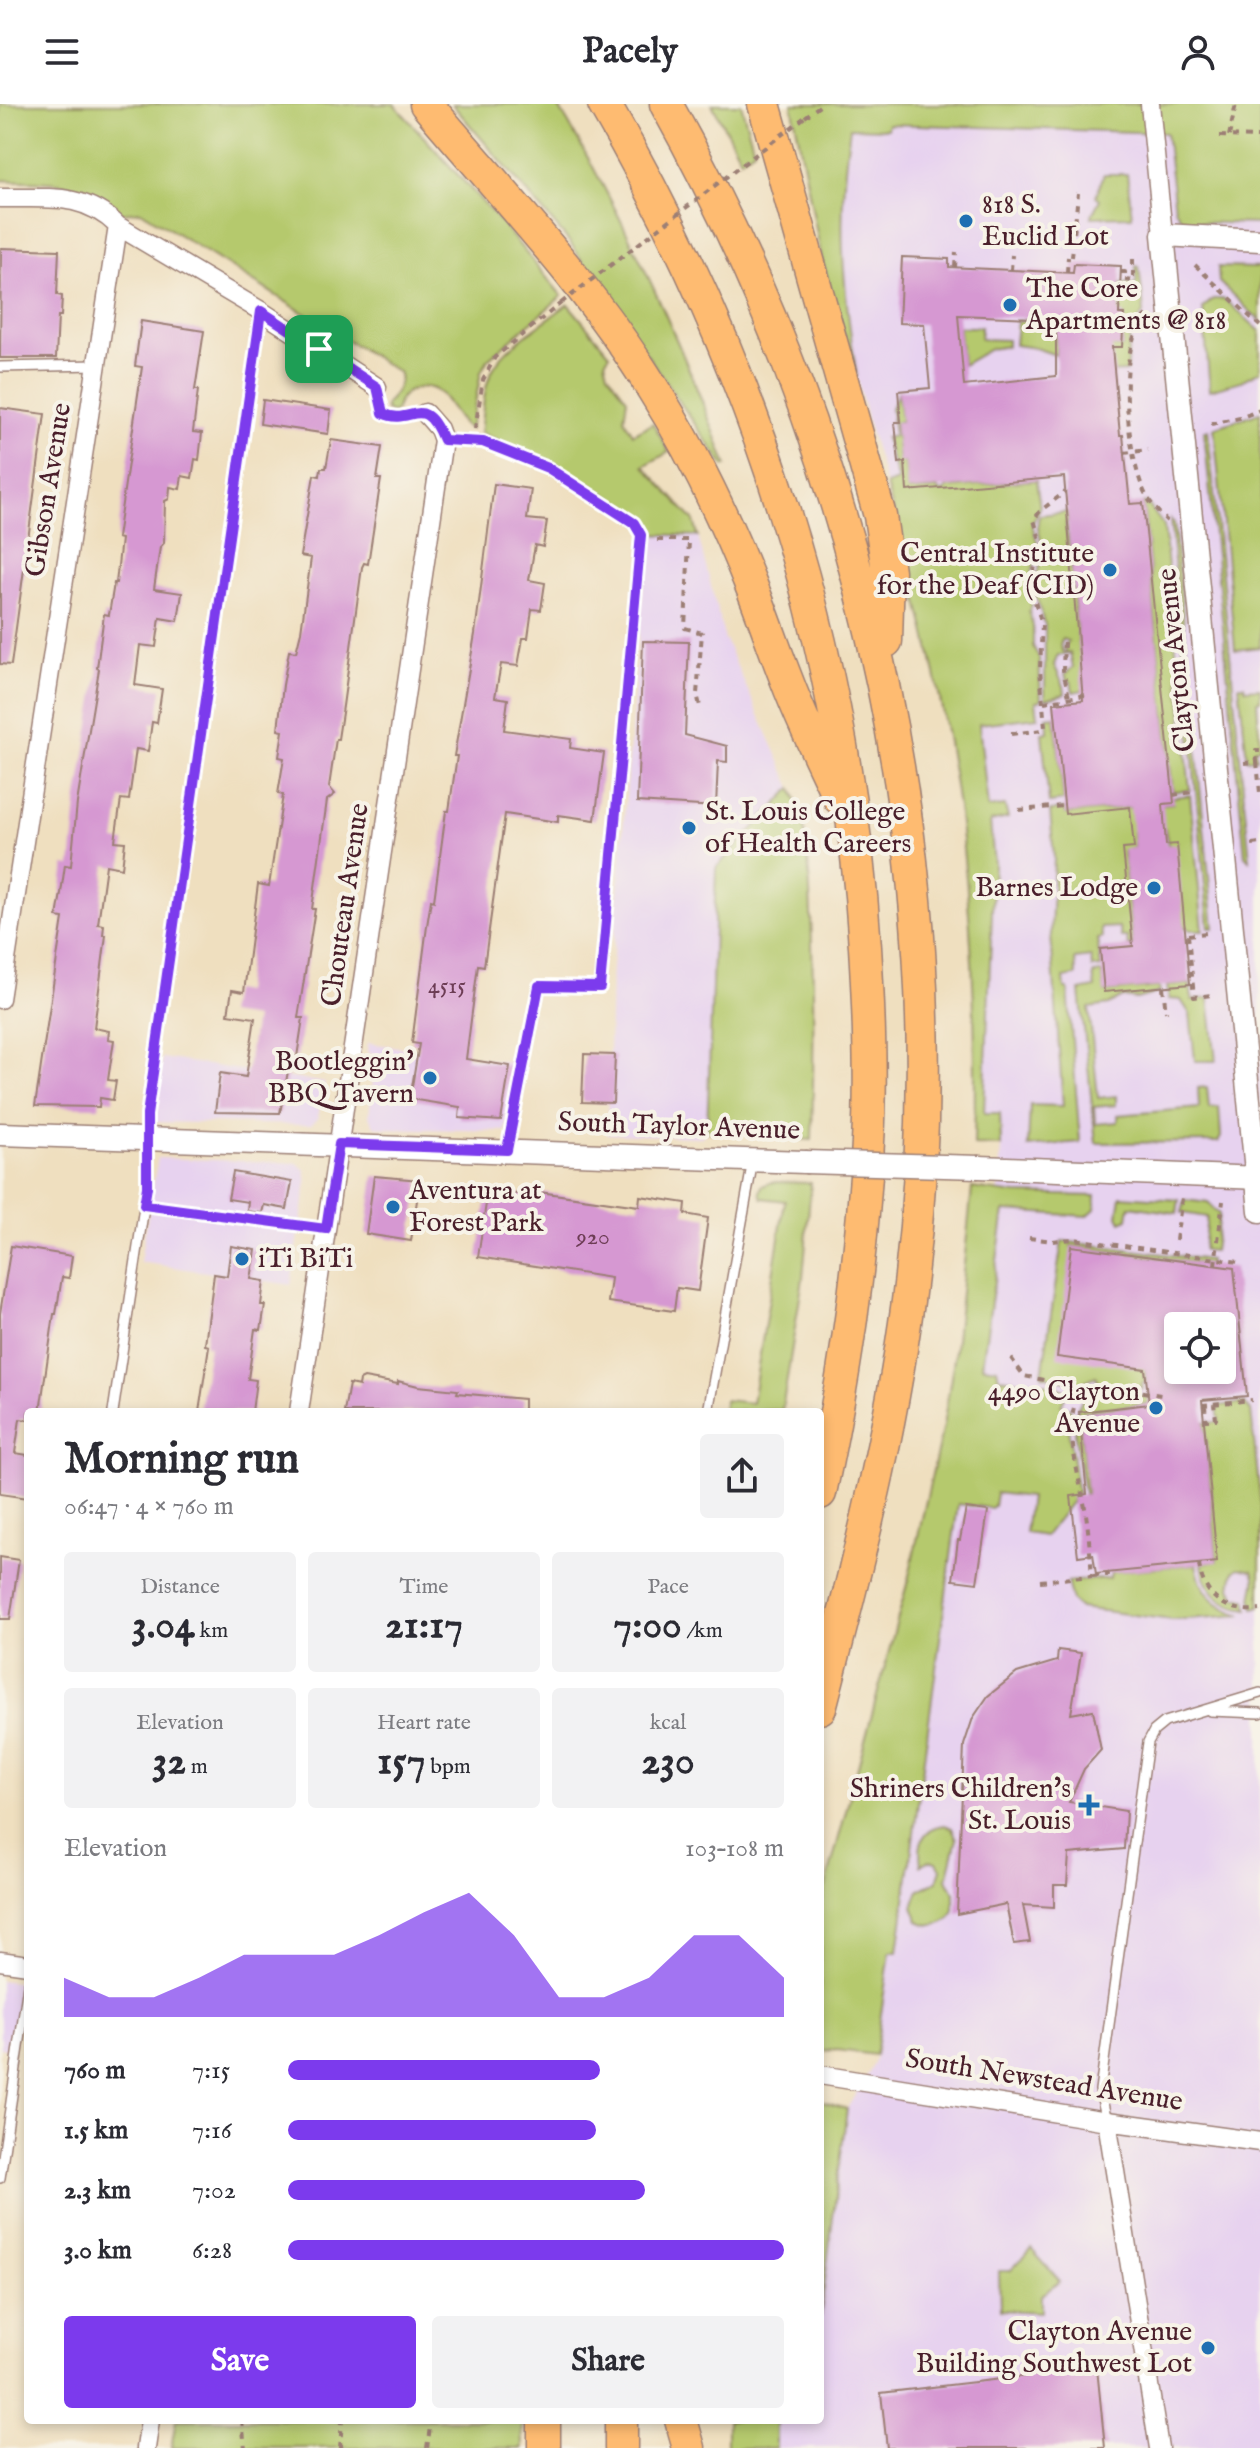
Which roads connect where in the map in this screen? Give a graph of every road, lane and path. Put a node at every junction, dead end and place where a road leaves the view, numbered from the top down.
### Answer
1 (426, 104) edge
2 (604, 104) edge
3 (666, 104) edge
4 (764, 104) edge
5 (822, 104) edge
6 (1150, 104) edge
7 (1236, 104) edge
8 (1220, 136) dead end
9 (1229, 136) junction
10 (1260, 137) edge
11 (1078, 193) dead end
12 (0, 198) edge
13 (118, 226) junction
14 (1163, 235) junction
15 (1260, 240) edge
16 (956, 252) dead end
17 (1012, 255) dead end
18 (1133, 259) dead end
19 (1195, 265) dead end
20 (955, 267) dead end
21 (1011, 270) dead end
22 (1067, 272) dead end
23 (1121, 272) dead end
24 (261, 311) junction
25 (1147, 315) dead end
26 (1260, 326) edge
27 (97, 365) junction
28 (0, 367) edge
29 (377, 387) joint
30 (1260, 410) edge
31 (425, 413) joint
32 (1211, 424) dead end
33 (475, 431) dead end
34 (443, 440) junction
35 (1148, 450) dead end
36 (1134, 452) junction
37 (1124, 453) dead end
38 (1065, 492) dead end
39 (1167, 521) dead end
40 (640, 540) junction
41 (1064, 642) dead end
42 (881, 671) junction
43 (1085, 695) dead end
44 (1069, 697) junction
45 (1043, 702) junction
46 (700, 706) dead end
47 (1055, 711) dead end
48 (1044, 712) junction
49 (1011, 734) dead end
50 (1260, 751) edge
51 (1257, 762) junction
52 (1244, 763) dead end
53 (1193, 792) dead end
54 (1260, 793) edge
55 (1173, 795) dead end
56 (1064, 806) dead end
57 (1019, 810) dead end
58 (855, 834) junction
59 (1260, 843) edge
60 (1252, 844) dead end
61 (1206, 933) dead end
62 (2, 969) edge
63 (1163, 987) dead end
64 (1212, 995) dead end
65 (0, 999) edge
66 (1166, 1012) dead end
67 (0, 1134) edge
68 (147, 1140) junction
69 (339, 1144) junction
70 (507, 1150) junction
71 (753, 1160) junction
72 (1258, 1178) edge
73 (1182, 1198) dead end
74 (1223, 1201) dead end
75 (144, 1205) junction
76 (1260, 1211) edge
77 (326, 1229) junction
78 (1029, 1238) dead end
79 (1176, 1240) dead end
80 (1215, 1262) junction
81 (1239, 1262) dead end
82 (1011, 1358) dead end
83 (1083, 1394) junction
84 (1161, 1395) dead end
85 (1252, 1400) dead end
86 (1214, 1404) junction
87 (114, 1408) edge
88 (300, 1408) edge
89 (709, 1408) edge
90 (824, 1473) edge
91 (1199, 1564) dead end
92 (1107, 1572) dead end
93 (1092, 1576) junction
94 (1040, 1581) dead end
95 (1260, 1610) edge
96 (824, 1693) edge
97 (1260, 1693) edge
98 (1199, 1711) junction
99 (1260, 1713) edge
100 (0, 1961) edge
101 (24, 1964) edge
102 (24, 2013) edge
103 (824, 2076) edge
104 (1107, 2121) junction
105 (1260, 2142) edge
106 (0, 2178) edge
107 (149, 2424) edge
108 (242, 2424) edge
109 (342, 2424) edge
110 (430, 2424) edge
111 (544, 2424) edge
112 (621, 2424) edge
113 (675, 2424) edge
114 (682, 2424) edge
115 (146, 2448) edge
116 (245, 2448) edge
117 (340, 2448) edge
118 (427, 2448) edge
119 (544, 2448) edge
120 (621, 2448) edge
121 (675, 2448) edge
122 (689, 2448) edge
123 (1159, 2448) edge

1 - 58 highway
2 - 58 highway
3 - 42 highway
4 - 42 highway
5 - 33 path, bridge
6 - 14 street, Clayton Avenue
7 - 9 path
8 - 9 path
9 - 10 path
11 - 22 path
12 - 13 street
13 - 24 street
13 - 27 street, Gibson Avenue
14 - 15 street
14 - 72 street, Clayton Avenue
16 - 20 path
17 - 21 path
18 - 23 path
19 - 26 path
24 - 29 street
24 - 68 lane
25 - 36 path
27 - 28 lane
27 - 62 street, Gibson Avenue
29 - 31 path
30 - 32 path
31 - 34 street
34 - 40 lane
34 - 69 street, Chouteau Avenue
35 - 36 path
36 - 37 path
36 - 39 path
38 - 45 path
40 - 46 path
40 - 70 lane
41 - 44 path
42 - 96 highway
43 - 44 path
44 - 45 path
45 - 48 path
47 - 48 path
48 - 49 path
50 - 51 path
51 - 52 path
51 - 54 path
53 - 55 path
56 - 57 path
58 - 90 highway
59 - 60 path
61 - 64 path
62 - 65 street, Gibson Avenue
63 - 66 path
67 - 68 street, South Taylor Avenue
68 - 69 street, South Taylor Avenue
68 - 75 lane
69 - 70 street, South Taylor Avenue
69 - 77 street, Chouteau Avenue
70 - 71 street, South Taylor Avenue
71 - 72 street, South Taylor Avenue, bridge
71 - 89 lane
72 - 76 street, Clayton Avenue
73 - 79 path
74 - 80 path
75 - 77 lane
75 - 87 lane
77 - 88 street, Chouteau Avenue
78 - 80 path
80 - 81 path
82 - 83 path
83 - 84 path
83 - 93 path
85 - 86 path
86 - 86 path
91 - 95 path
92 - 93 path
93 - 94 path
97 - 98 lane
98 - 99 lane
98 - 104 lane
100 - 101 street
102 - 106 lane
103 - 104 street, South Newstead Avenue
104 - 105 street, South Newstead Avenue
104 - 123 street
107 - 115 street
108 - 116 path
109 - 117 path
110 - 118 path
111 - 119 highway
112 - 120 highway
113 - 121 highway
114 - 122 highway

